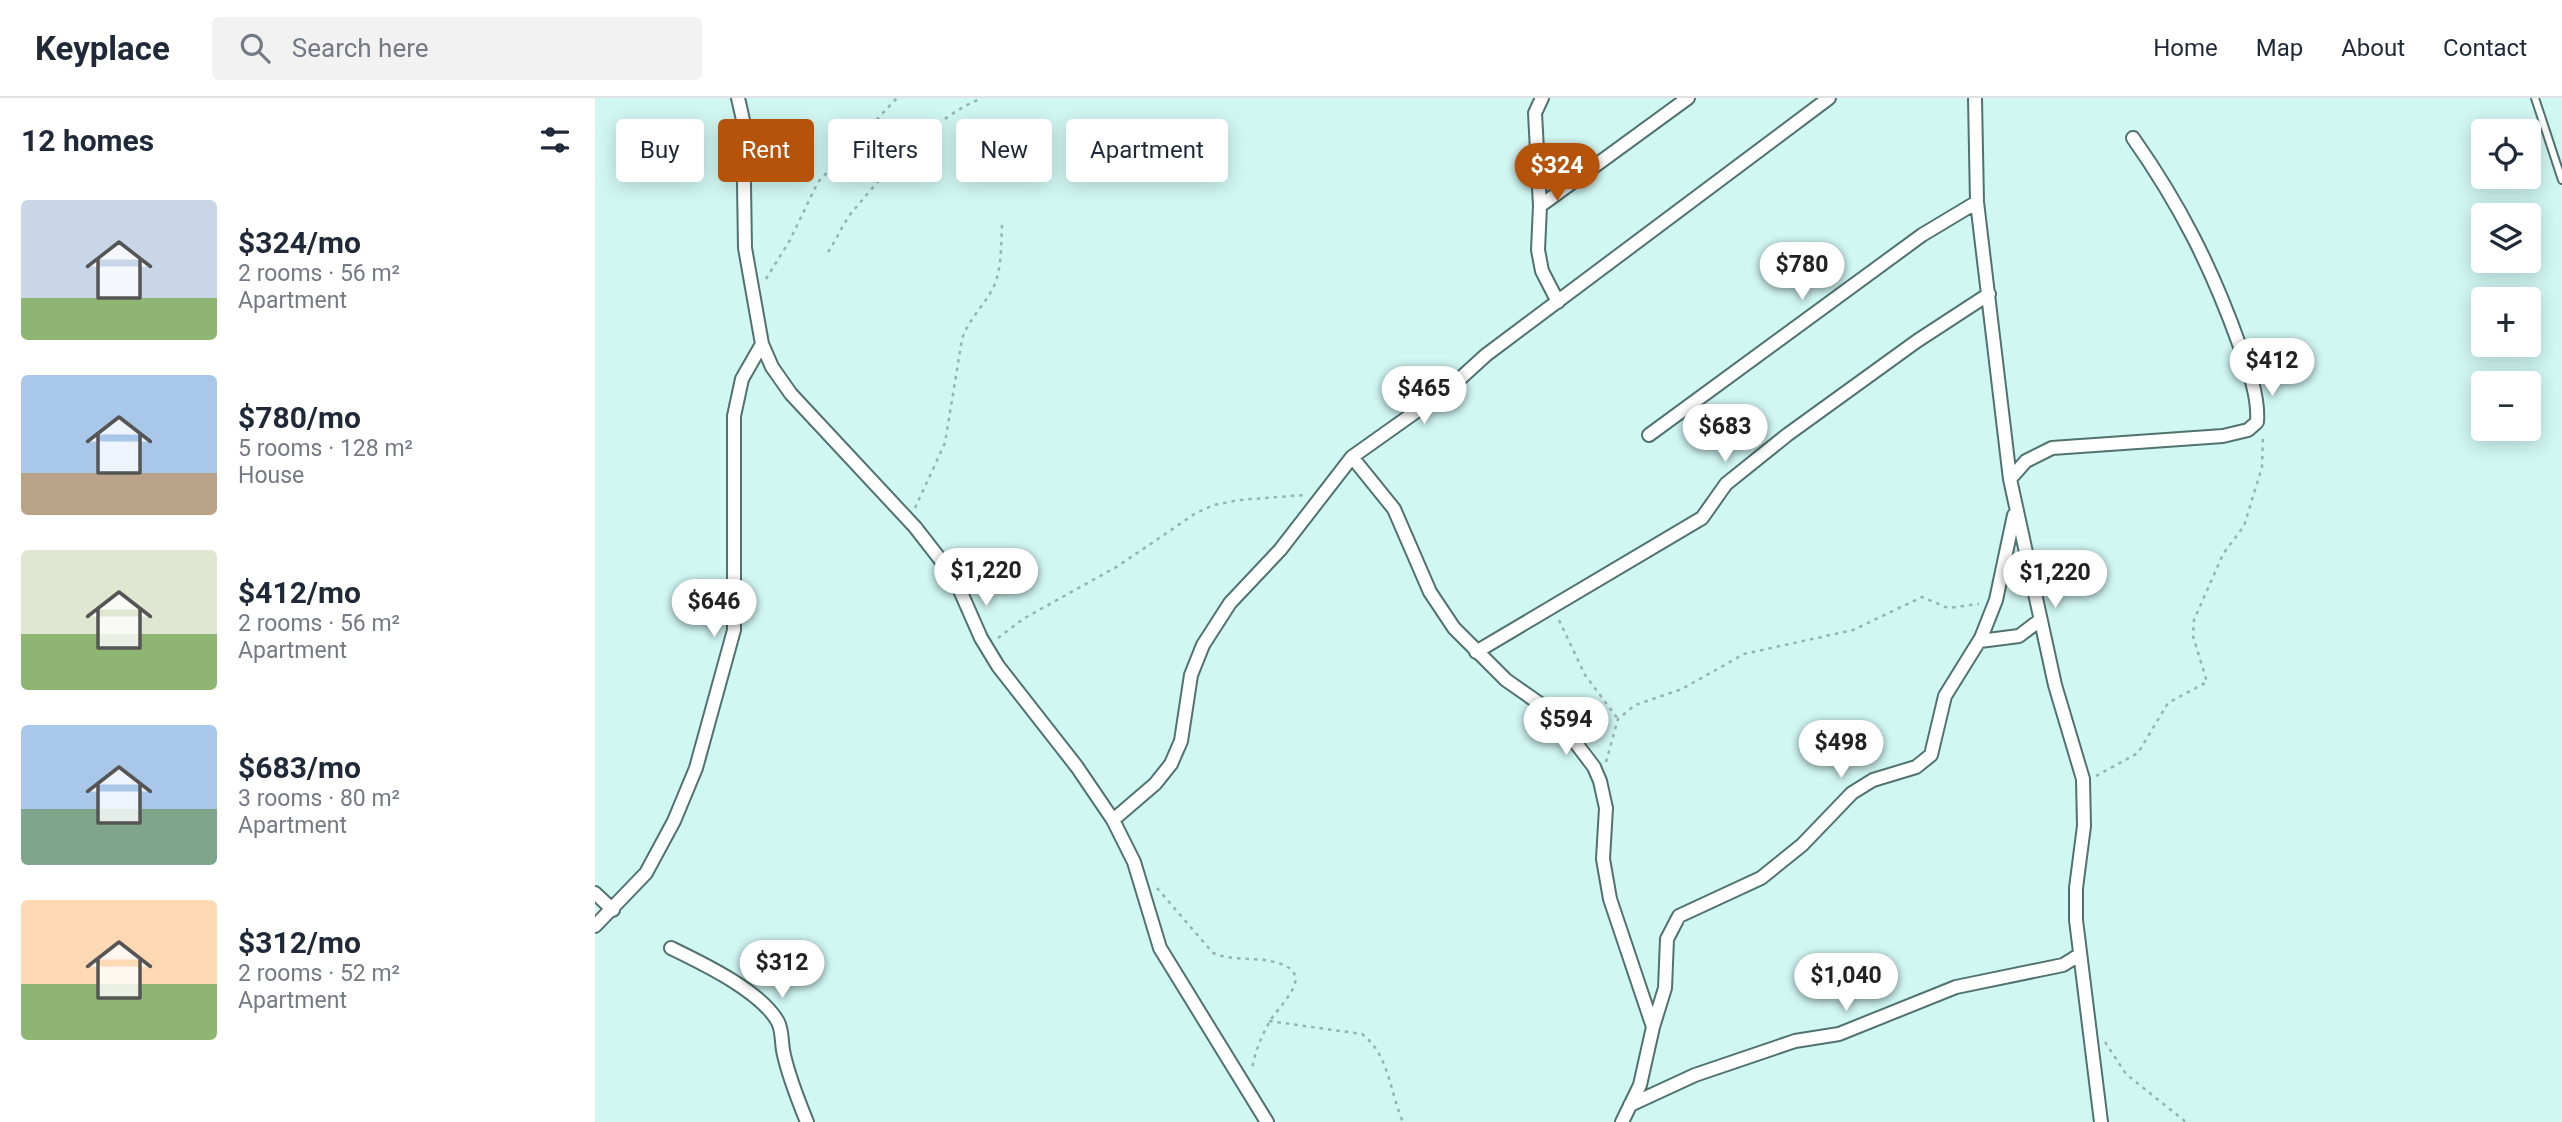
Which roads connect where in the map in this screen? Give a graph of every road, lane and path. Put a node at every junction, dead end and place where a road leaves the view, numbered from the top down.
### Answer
1 (737, 98) edge
2 (897, 98) edge
3 (982, 98) edge
4 (1542, 98) edge
5 (1688, 98) edge
6 (1829, 98) edge
7 (1975, 98) edge
8 (2535, 98) edge
9 (2133, 138) dead end
10 (2562, 180) edge
11 (1977, 202) junction
12 (1540, 206) junction
13 (1002, 224) dead end
14 (828, 252) dead end
15 (765, 280) dead end
16 (1989, 294) junction
17 (1557, 302) junction
18 (762, 344) junction
19 (2257, 422) junction
20 (1649, 435) dead end
21 (1352, 457) junction
22 (2010, 480) junction
23 (1322, 495) junction
24 (2015, 512) junction
25 (908, 520) junction
26 (1996, 600) junction
27 (1553, 606) junction
28 (2040, 620) junction
29 (1980, 641) junction
30 (988, 649) junction
31 (1476, 652) junction
32 (1618, 719) junction
33 (2083, 781) junction
34 (1602, 788) junction
35 (1113, 820) junction
36 (1134, 862) junction
37 (595, 893) edge
38 (613, 910) junction
39 (595, 926) edge
40 (671, 948) dead end
41 (2079, 955) junction
42 (1269, 1021) junction
43 (1653, 1027) junction
44 (2099, 1032) dead end
45 (1250, 1090) junction
46 (1630, 1105) junction
47 (807, 1122) edge
48 (1267, 1122) edge
49 (1403, 1122) edge
50 (1622, 1122) edge
51 (2101, 1122) edge
52 (2186, 1122) edge

1 - 18 street
2 - 15 path
3 - 14 path
4 - 12 street
5 - 12 street
6 - 17 street
7 - 11 street
8 - 10 lane
9 - 19 street
11 - 16 street
11 - 20 street
12 - 17 street
13 - 25 path
16 - 22 street
16 - 27 street
17 - 21 street
18 - 25 street
18 - 38 street
19 - 22 street
19 - 33 path
21 - 23 street
21 - 31 street
22 - 24 street
23 - 30 path
23 - 35 street
24 - 26 street
24 - 28 street
25 - 30 street
26 - 29 street
26 - 32 path
27 - 31 street
27 - 32 path
28 - 29 street
28 - 33 street
29 - 43 street
30 - 35 street
31 - 34 street
32 - 34 path
33 - 41 street
34 - 43 street
35 - 36 street
36 - 42 path
36 - 45 street
37 - 38 street
38 - 39 street
40 - 47 street
41 - 46 street
41 - 51 street
42 - 45 path
42 - 49 path
43 - 46 street
44 - 52 path
45 - 48 street
46 - 50 street

